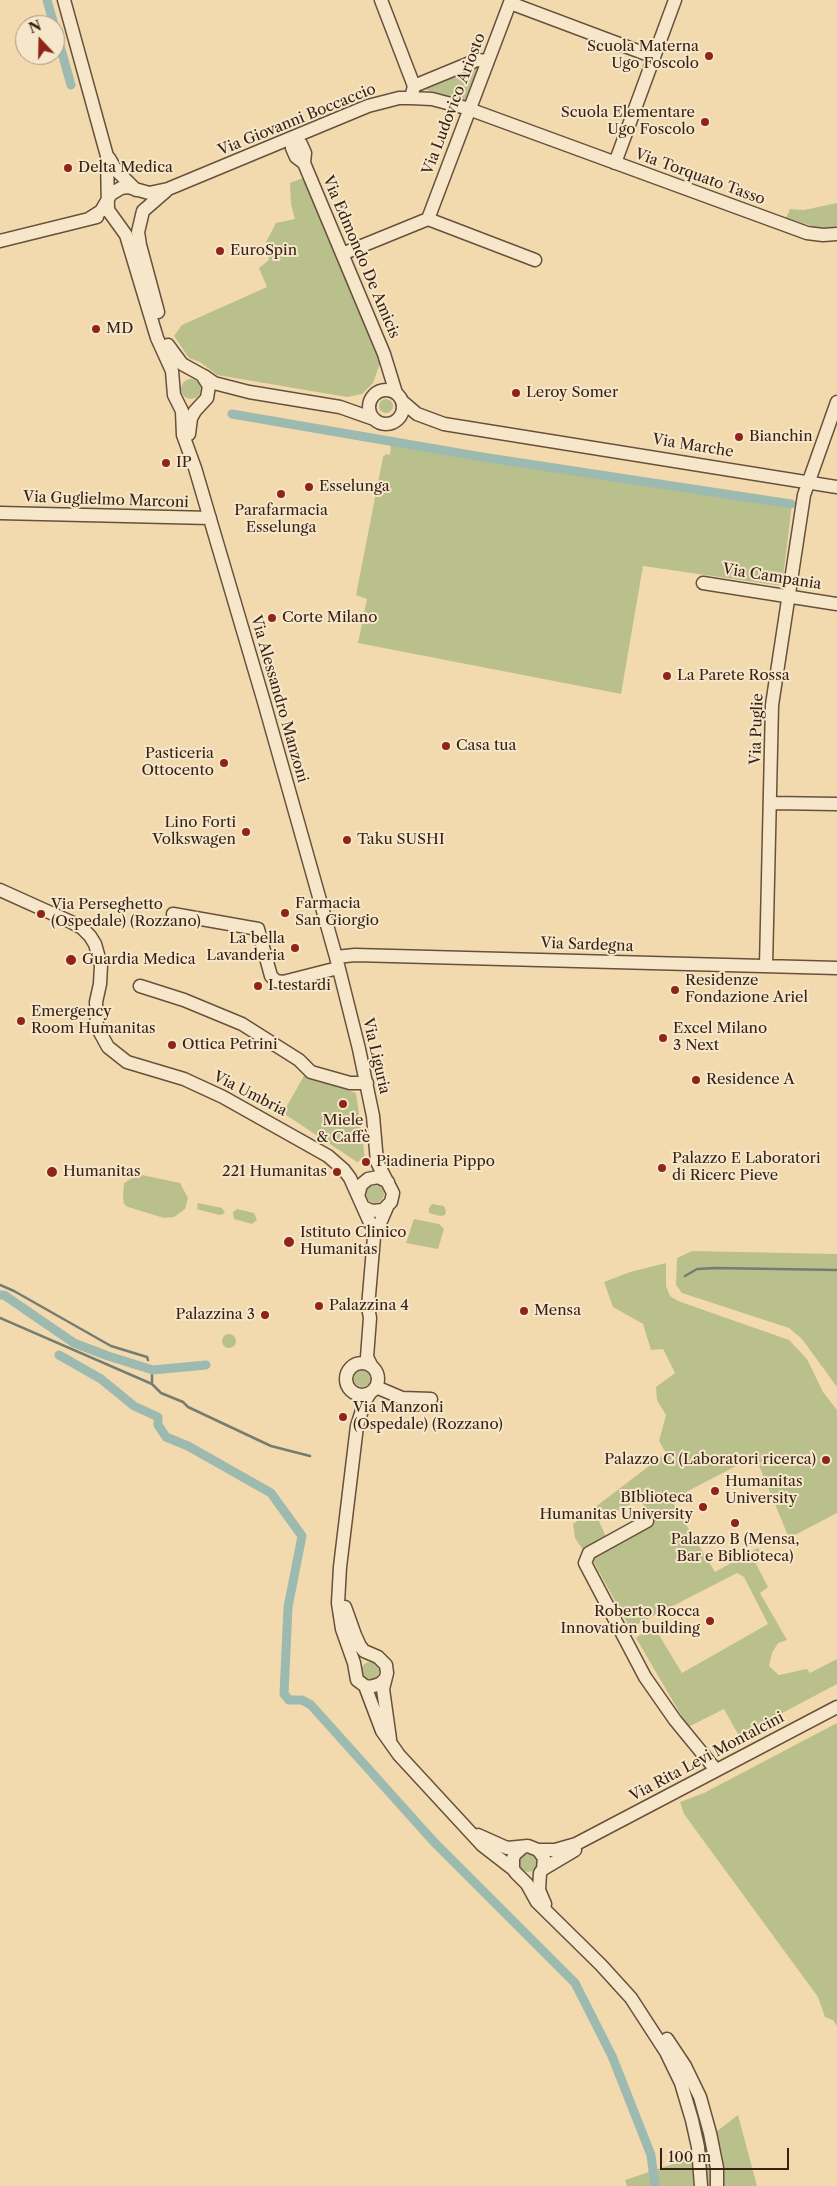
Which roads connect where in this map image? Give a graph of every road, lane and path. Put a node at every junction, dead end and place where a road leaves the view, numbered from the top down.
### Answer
1 (64, 0) edge
2 (381, 0) edge
3 (675, 0) edge
4 (510, 2) edge
5 (654, 57) junction
6 (488, 61) junction
7 (413, 92) junction
8 (469, 109) junction
9 (293, 138) junction
10 (108, 156) junction
11 (614, 163) junction
12 (168, 189) junction
13 (135, 190) junction
14 (108, 201) junction
15 (142, 211) junction
16 (90, 218) junction
17 (428, 219) junction
18 (116, 220) junction
19 (837, 234) edge
20 (0, 241) edge
21 (342, 254) junction
22 (535, 260) dead end
23 (386, 365) junction
24 (199, 374) junction
25 (173, 386) junction
26 (249, 392) junction
27 (373, 396) junction
28 (400, 397) junction
29 (205, 401) junction
30 (178, 402) junction
31 (835, 406) edge
32 (340, 407) junction
33 (374, 419) junction
34 (395, 422) junction
35 (444, 424) junction
36 (188, 449) junction
37 (808, 482) junction
38 (837, 487) edge
39 (0, 513) edge
40 (210, 518) junction
41 (703, 583) dead end
42 (789, 596) junction
43 (837, 604) edge
44 (771, 803) junction
45 (837, 804) edge
46 (0, 890) edge
47 (174, 914) dead end
48 (337, 963) junction
49 (766, 966) junction
50 (837, 968) edge
51 (140, 986) dead end
52 (367, 1083) junction
53 (377, 1162) junction
54 (344, 1170) junction
55 (368, 1179) junction
56 (388, 1182) junction
57 (361, 1201) junction
58 (387, 1208) junction
59 (374, 1237) junction
60 (368, 1307) junction
61 (353, 1365) junction
62 (372, 1365) junction
63 (350, 1390) junction
64 (373, 1390) junction
65 (431, 1398) dead end
66 (356, 1426) junction
67 (647, 1521) dead end
68 (339, 1584) junction
69 (373, 1655) junction
70 (354, 1670) junction
71 (384, 1680) junction
72 (365, 1686) junction
73 (837, 1707) edge
74 (390, 1741) junction
75 (716, 1770) junction
76 (471, 1831) junction
77 (593, 1836) junction
78 (523, 1847) junction
79 (538, 1850) junction
80 (541, 1871) junction
81 (517, 1873) junction
82 (553, 1916) junction
83 (631, 1998) junction
84 (701, 2186) edge
85 (718, 2186) edge

1 - 10 street
2 - 7 street
3 - 5 street
4 - 5 street
4 - 6 street, Via Ludovico Ariosto
5 - 11 street
6 - 7 street, Via Giovanni Boccaccio
6 - 8 street, Via Ludovico Ariosto
7 - 8 street, Via Giovanni Boccaccio
7 - 9 street, Via Giovanni Boccaccio
8 - 11 street, Via Torquato Tasso
8 - 17 street, Via Ludovico Ariosto
9 - 12 street, Via Giovanni Boccaccio
9 - 21 street, Via Edmondo De Amicis
10 - 13 street
10 - 14 street
11 - 19 street, Via Torquato Tasso
12 - 13 street
12 - 15 street
13 - 14 street
13 - 15 street
14 - 16 street
14 - 18 street
15 - 18 street
15 - 24 street
16 - 18 street
16 - 20 street
17 - 21 street
17 - 22 street
18 - 25 street, Via Alessandro Manzoni
21 - 23 street, Via Edmondo De Amicis
23 - 27 street
23 - 28 street, Via Edmondo De Amicis
24 - 25 street
24 - 26 street
24 - 29 street
25 - 30 street, Via Alessandro Manzoni
26 - 29 street
26 - 32 street
27 - 28 street
27 - 32 street
27 - 33 street
28 - 34 street
28 - 35 street
29 - 30 street
29 - 36 street, Via Alessandro Manzoni
30 - 36 street, Via Alessandro Manzoni
31 - 37 street, Via Puglie
32 - 33 street
33 - 34 street
34 - 35 street
35 - 37 street, Via Marche
36 - 40 street, Via Alessandro Manzoni
37 - 38 street, Via Marche
37 - 42 street, Via Puglie
39 - 40 street, Via Guglielmo Marconi
40 - 48 street, Via Alessandro Manzoni
41 - 42 street, Via Campania
42 - 43 street, Via Campania
42 - 44 street, Via Puglie
44 - 45 street
44 - 49 street, Via Puglie
46 - 54 street, Via Umbria
47 - 48 street, Via Sardegna
48 - 49 street, Via Sardegna
48 - 52 street, Via Liguria
49 - 50 street, Via Sardegna
51 - 52 street
52 - 53 street, Via Liguria
53 - 55 street, Via Liguria
53 - 56 street, Via Liguria
54 - 55 street
54 - 57 street, Via Umbria
55 - 56 street
55 - 57 street
56 - 58 street
57 - 58 street
57 - 59 street
58 - 59 street
59 - 60 street
60 - 61 street
60 - 62 street
61 - 62 street
61 - 63 street
62 - 64 street
63 - 64 street
63 - 66 street
64 - 65 street
64 - 66 street
66 - 68 street
67 - 75 street
68 - 69 street
68 - 70 street
69 - 70 street
69 - 71 street
70 - 72 street
71 - 72 street
71 - 74 street
72 - 74 street
73 - 75 street, Via Rita Levi Montalcini
74 - 76 street
75 - 77 street, Via Rita Levi Montalcini
76 - 78 street
76 - 81 street
77 - 79 street, Via Rita Levi Montalcini
77 - 80 street, Via Rita Levi Montalcini
78 - 79 street
78 - 81 street
79 - 80 street
80 - 81 street
80 - 82 street
81 - 82 street
82 - 83 street
83 - 84 street
83 - 85 street

